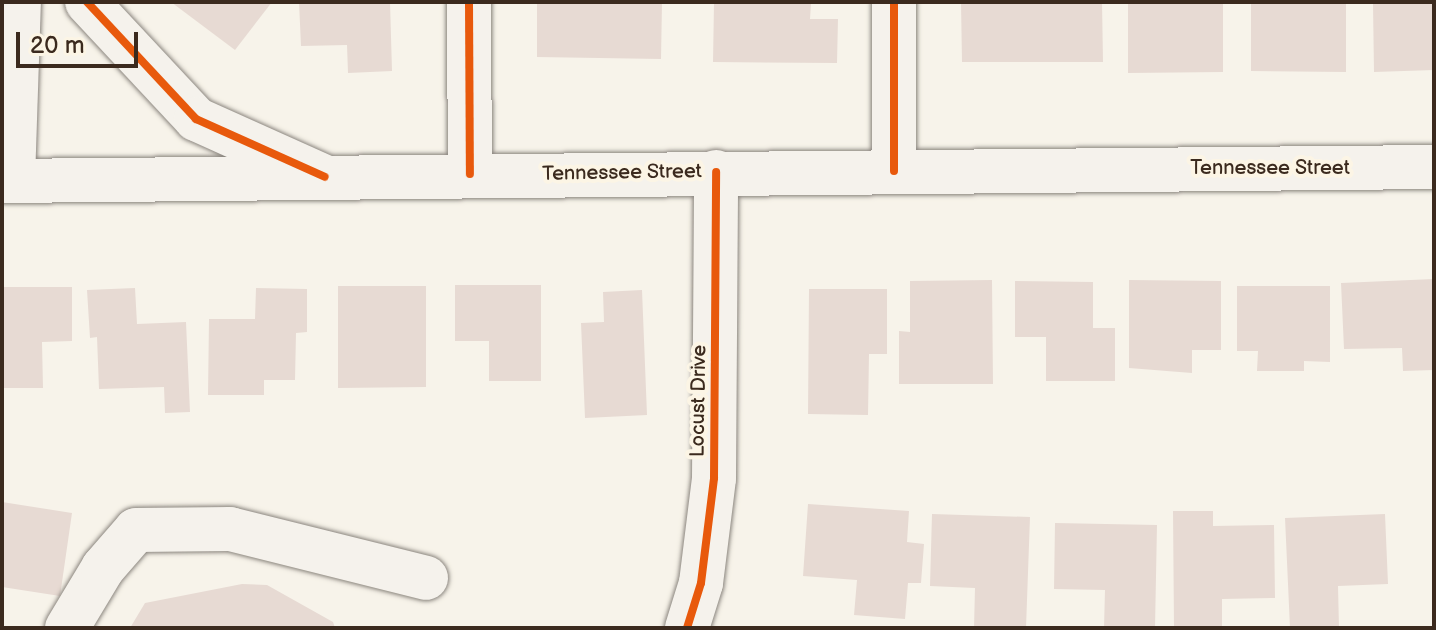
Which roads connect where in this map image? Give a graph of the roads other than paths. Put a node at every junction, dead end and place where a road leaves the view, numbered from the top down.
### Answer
1 (19, 2) edge
2 (87, 2) edge
3 (469, 2) edge
4 (894, 2) edge
5 (1434, 167) edge
6 (894, 171) junction
7 (716, 172) junction
8 (470, 174) junction
9 (325, 177) junction
10 (8, 180) edge
11 (426, 578) dead end
12 (67, 628) edge
13 (687, 628) edge

1 - 10 main road
2 - 9 main road
3 - 8 main road
4 - 6 main road
5 - 6 main road, Tennessee Street
6 - 7 main road, Tennessee Street
7 - 8 main road, Tennessee Street
7 - 13 main road, Locust Drive
8 - 9 main road, Tennessee Street
9 - 10 main road, Tennessee Street
11 - 12 main road

